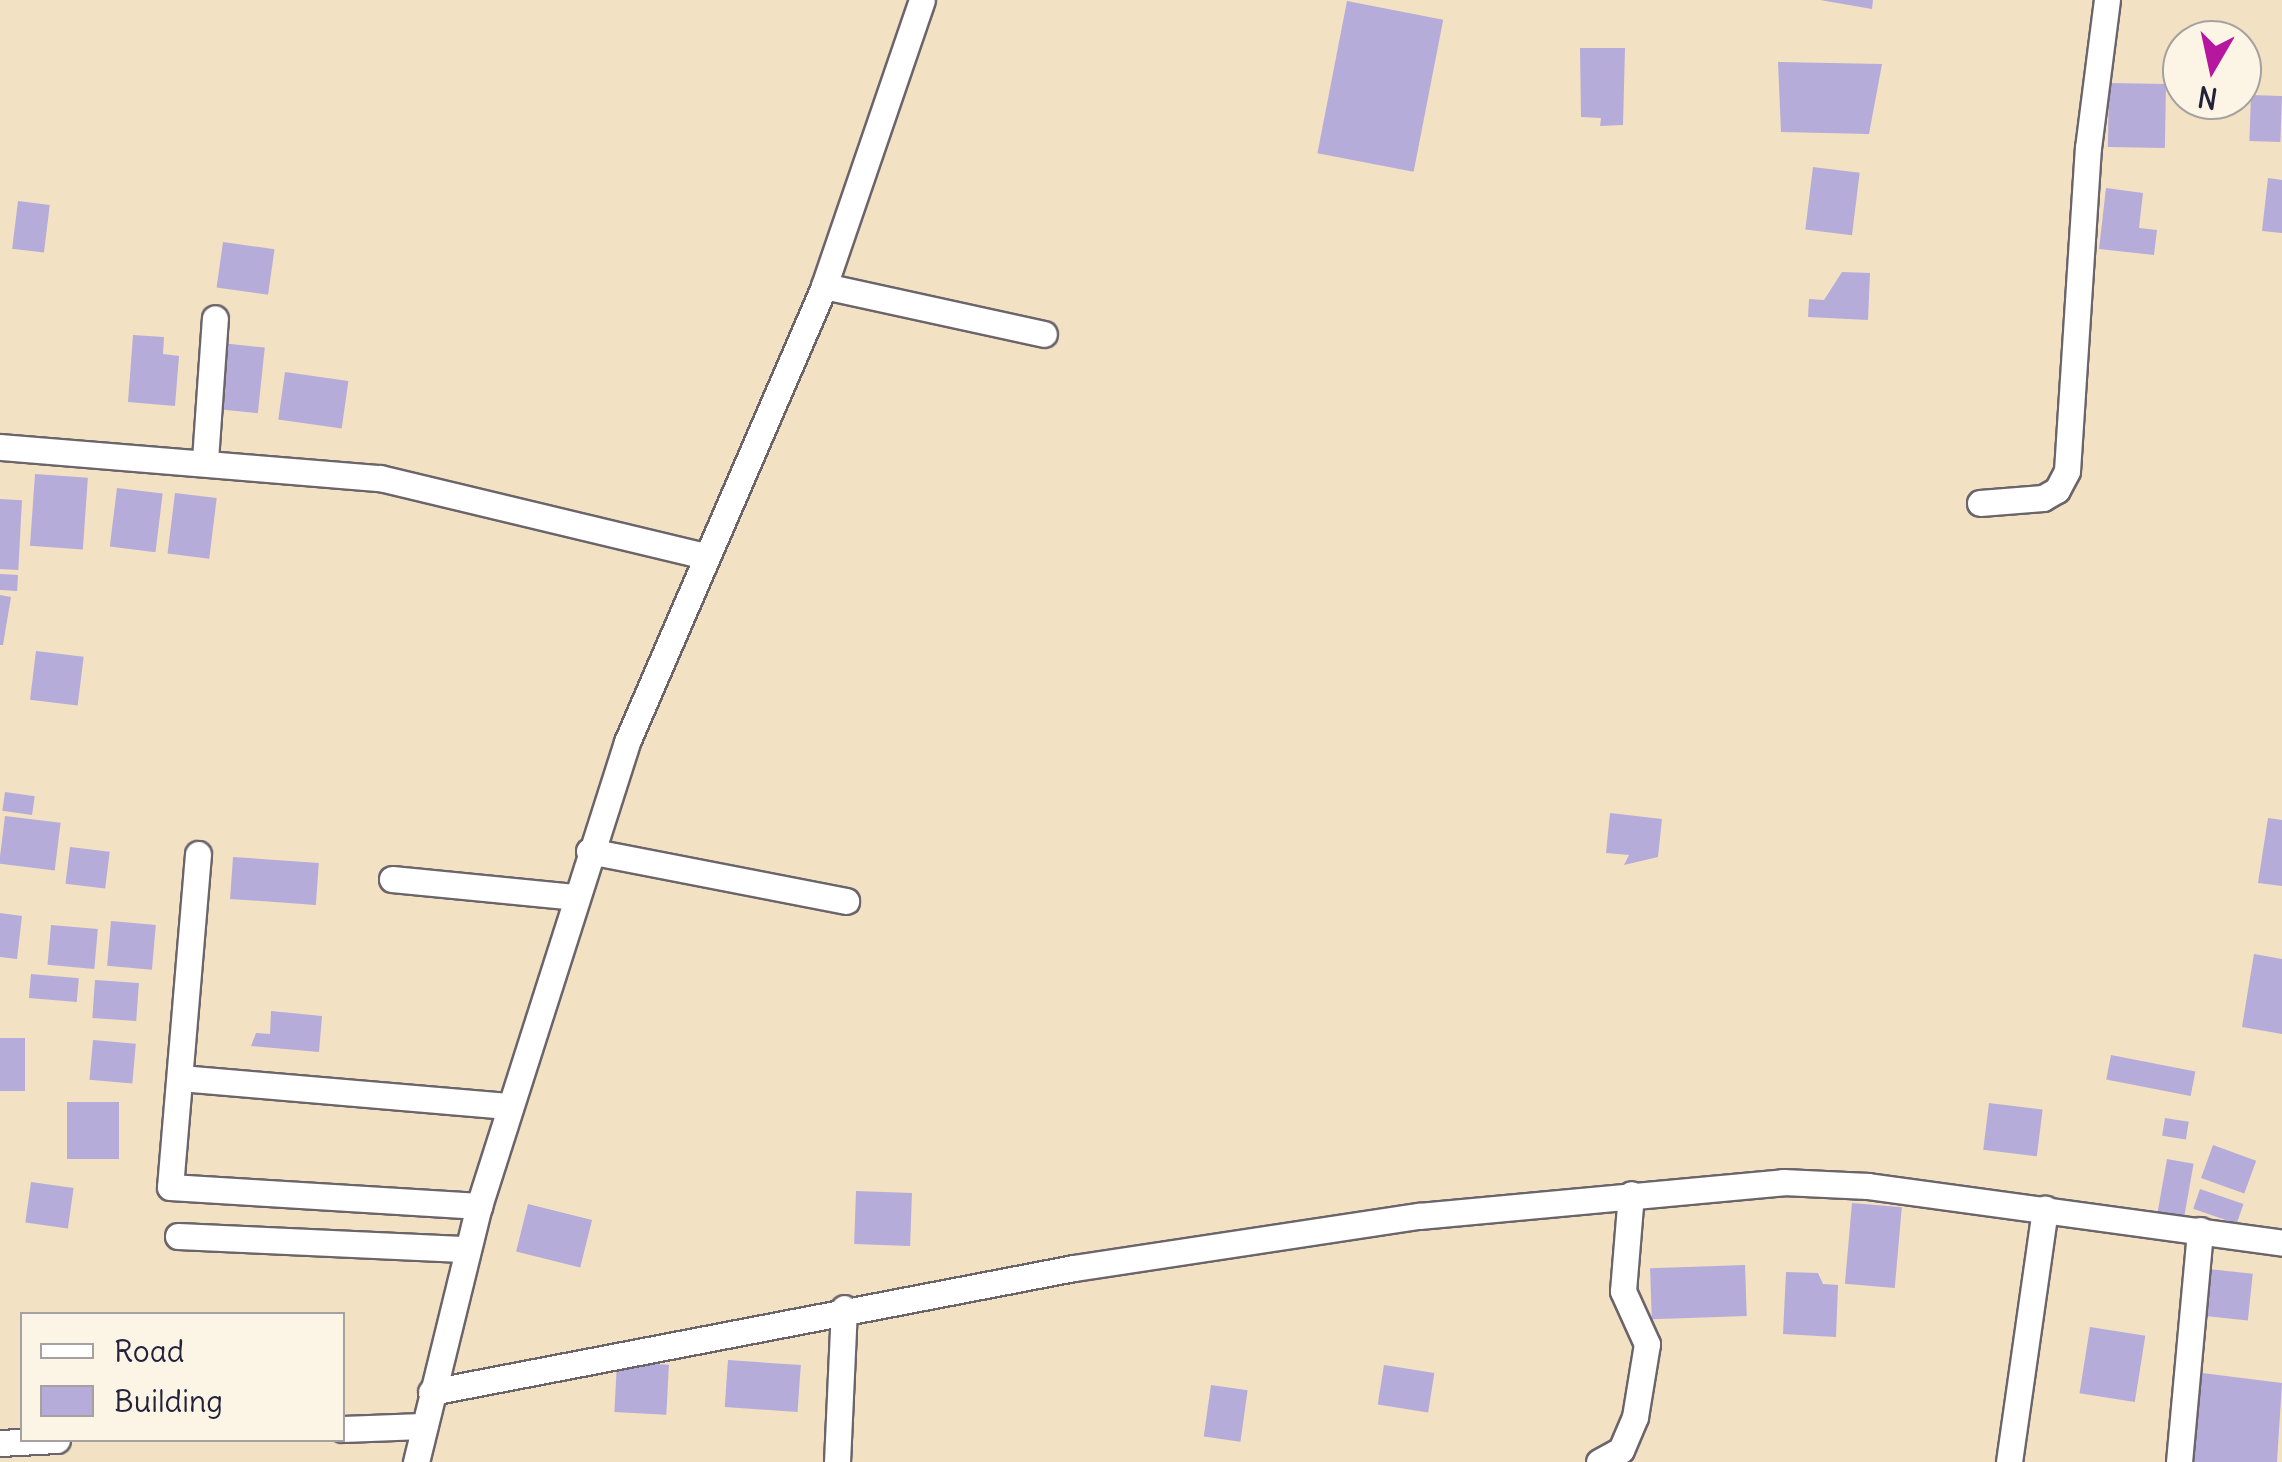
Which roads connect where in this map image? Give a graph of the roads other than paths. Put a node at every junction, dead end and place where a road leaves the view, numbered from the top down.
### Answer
1 (922, 0) edge
2 (2107, 0) edge
3 (824, 286) junction
4 (215, 318) dead end
5 (1044, 334) dead end
6 (0, 447) edge
7 (205, 460) junction
8 (1980, 503) dead end
9 (704, 556) junction
10 (589, 851) junction
11 (198, 854) dead end
12 (392, 879) dead end
13 (574, 897) junction
14 (846, 901) dead end
15 (181, 1078) junction
16 (510, 1106) junction
17 (1632, 1194) junction
18 (478, 1206) junction
19 (2044, 1209) junction
20 (2200, 1230) junction
21 (178, 1236) dead end
22 (2282, 1243) edge
23 (468, 1249) junction
24 (844, 1308) junction
25 (432, 1392) junction
26 (423, 1426) junction
27 (345, 1429) edge
28 (416, 1462) edge
29 (837, 1462) edge
30 (1599, 1462) edge
31 (2009, 1462) edge
32 (2179, 1462) edge

1 - 3 street
2 - 8 street
3 - 5 street
3 - 9 street
4 - 7 street
6 - 7 street
7 - 9 street
9 - 10 street
10 - 13 street
10 - 14 street
11 - 15 street
12 - 13 street
13 - 16 street
15 - 16 street
15 - 18 street
16 - 18 street
17 - 19 street
17 - 24 street
17 - 30 street
18 - 23 street
19 - 20 street
19 - 31 street
20 - 22 street
20 - 32 street
21 - 23 street
23 - 25 street
24 - 25 street
24 - 29 street
25 - 26 street
26 - 27 street
26 - 28 street

